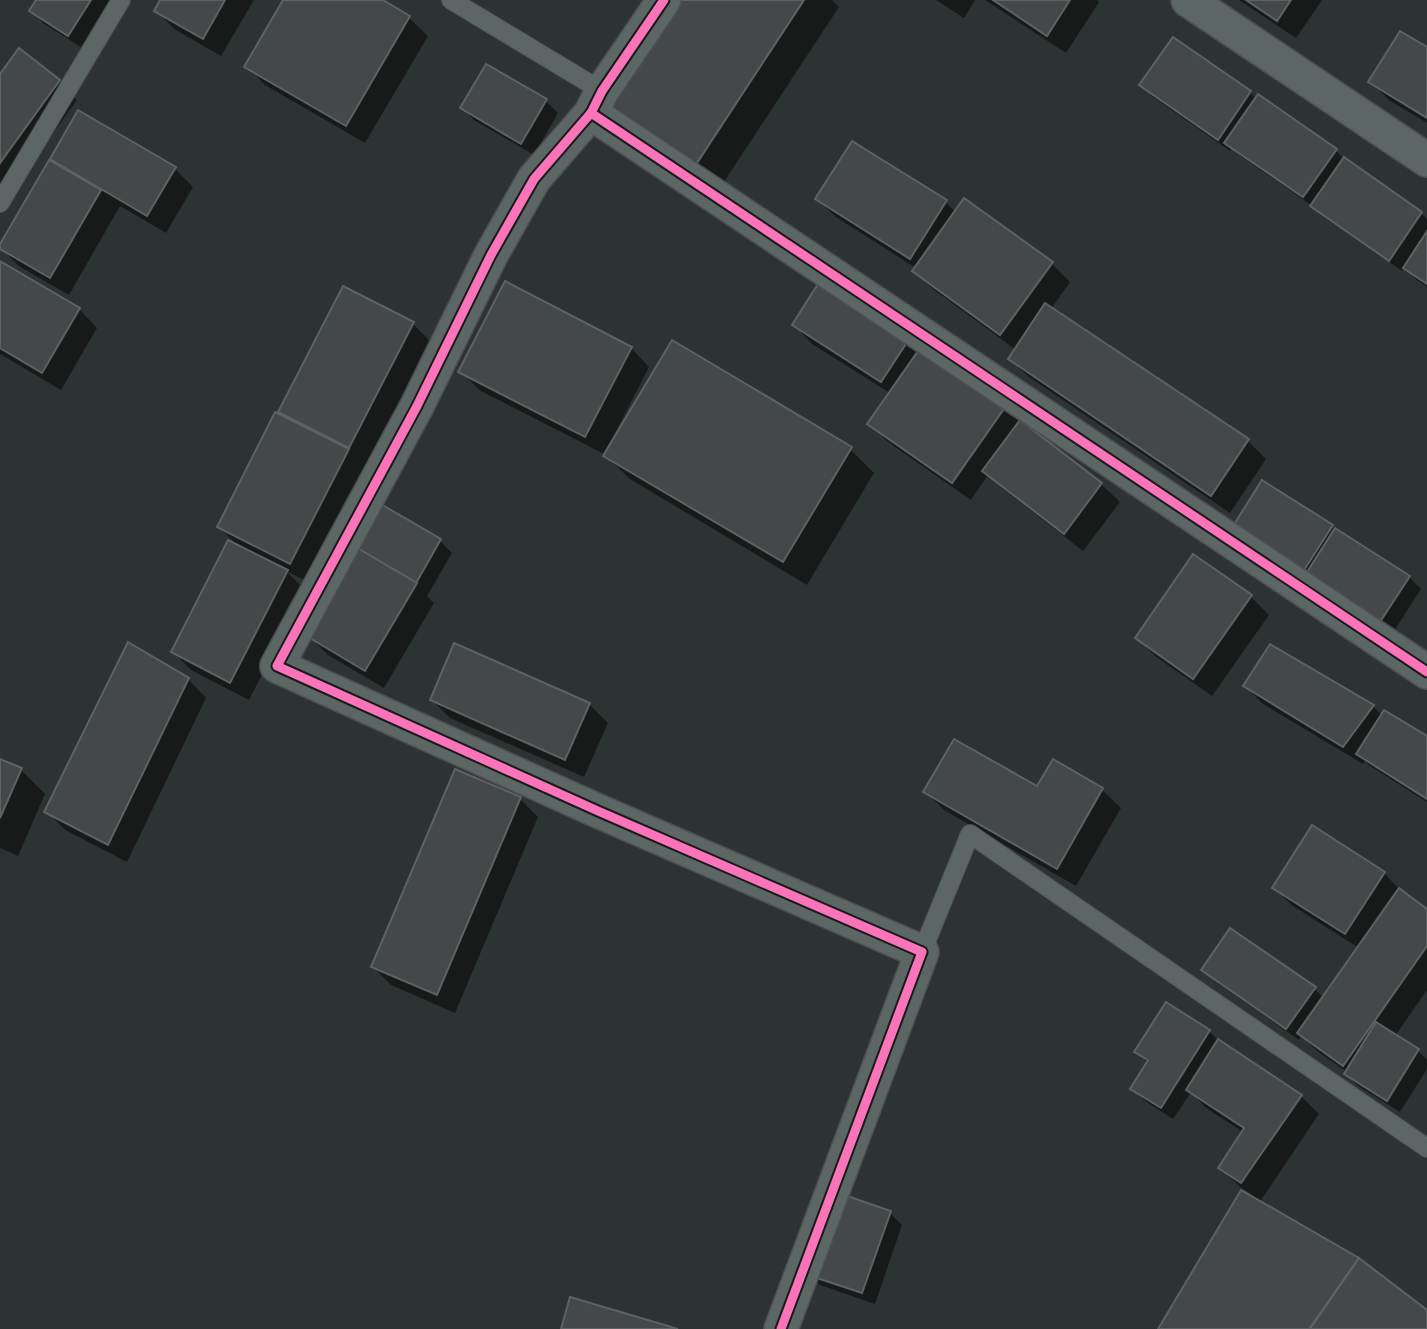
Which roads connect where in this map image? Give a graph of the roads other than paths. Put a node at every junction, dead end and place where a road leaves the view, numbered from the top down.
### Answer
1 (121, 0) edge
2 (451, 0) edge
3 (664, 0) edge
4 (1188, 0) edge
5 (596, 102) junction
6 (1427, 160) edge
7 (0, 203) edge
8 (1427, 672) edge
9 (922, 952) junction
10 (1427, 1148) edge
11 (782, 1329) edge

1 - 7 lane
2 - 5 lane
3 - 5 street
4 - 6 street
5 - 8 street
5 - 9 street
9 - 10 lane
9 - 11 street

